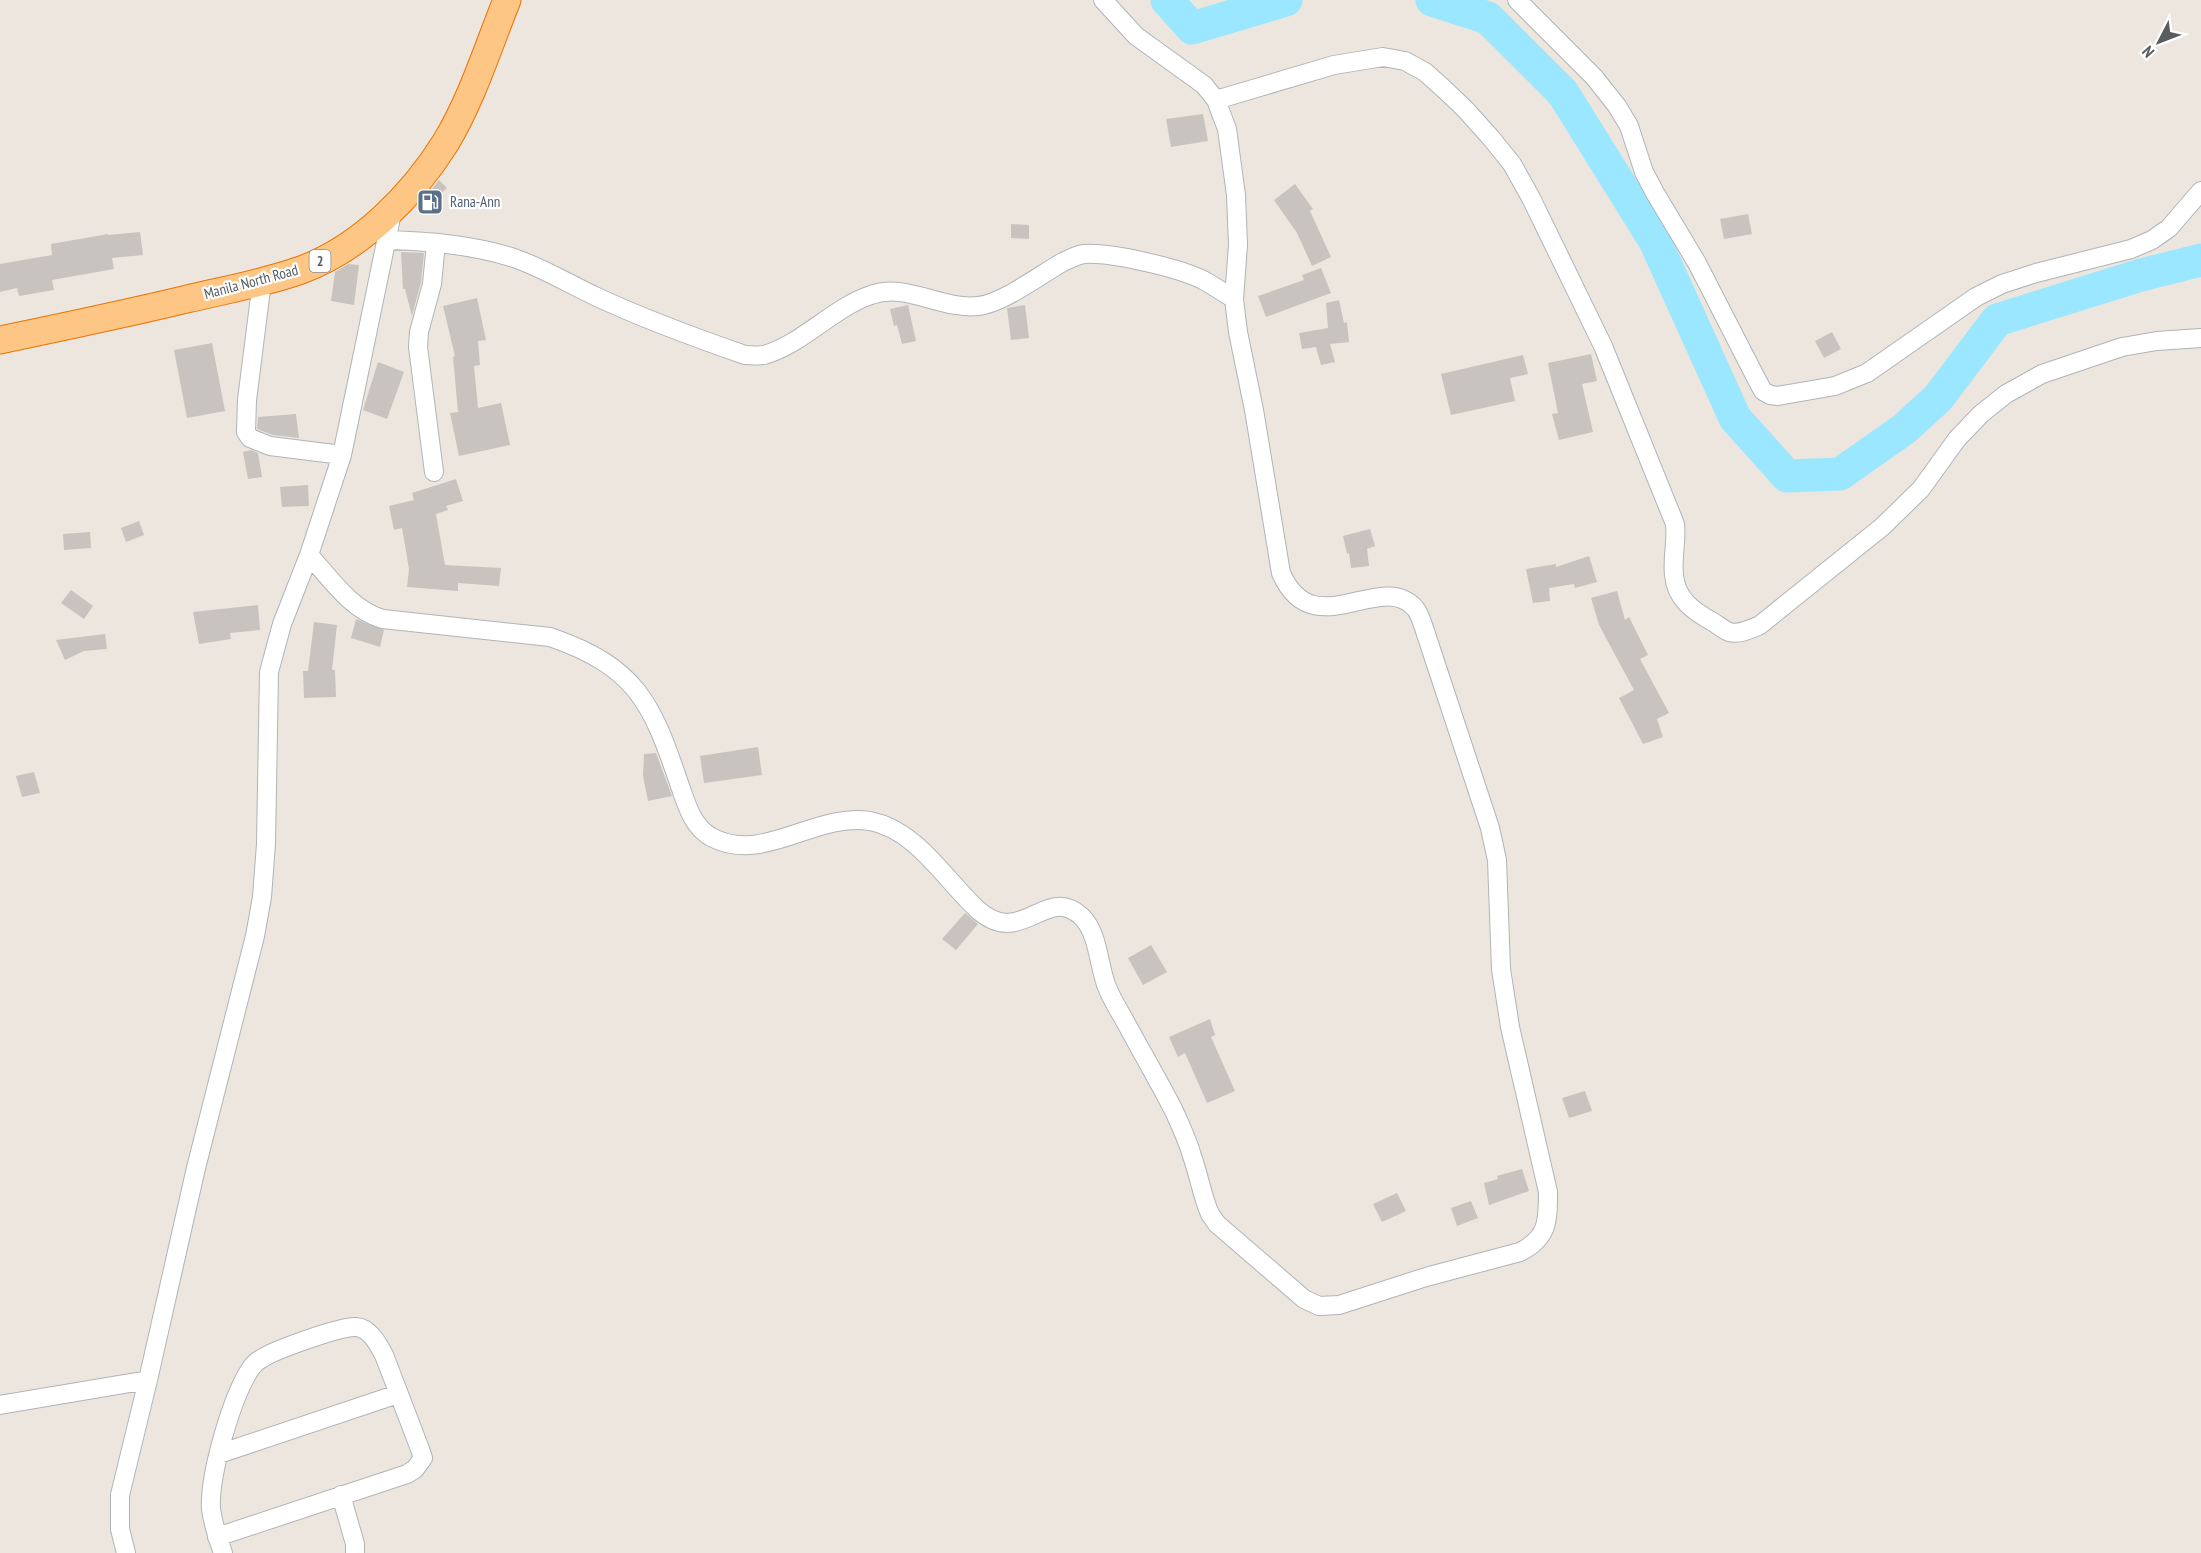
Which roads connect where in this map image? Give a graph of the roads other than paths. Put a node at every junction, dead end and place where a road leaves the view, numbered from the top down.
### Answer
1 (507, 0) edge
2 (1104, 0) edge
3 (1517, 0) edge
4 (1216, 100) junction
5 (2201, 191) edge
6 (393, 208) junction
7 (388, 240) junction
8 (436, 243) junction
9 (262, 281) junction
10 (1234, 299) junction
11 (2201, 338) edge
12 (0, 340) edge
13 (342, 454) junction
14 (434, 472) dead end
15 (309, 555) junction
16 (148, 1380) junction
17 (398, 1394) junction
18 (0, 1404) edge
19 (219, 1454) junction
20 (341, 1496) junction
21 (220, 1545) edge
22 (126, 1553) edge
23 (355, 1553) edge

1 - 6 highway, Manila North Road / 2
2 - 4 street
3 - 5 street
4 - 10 street
4 - 11 street
6 - 7 street
6 - 9 highway, Manila North Road / 2
7 - 8 street
7 - 13 street
8 - 10 street
8 - 14 street
9 - 12 highway, Manila North Road / 2
9 - 13 street
10 - 15 street
13 - 15 street
15 - 16 street
16 - 18 street
16 - 22 street
17 - 19 street
17 - 19 street
17 - 20 street
19 - 21 street
20 - 21 street
20 - 23 street

